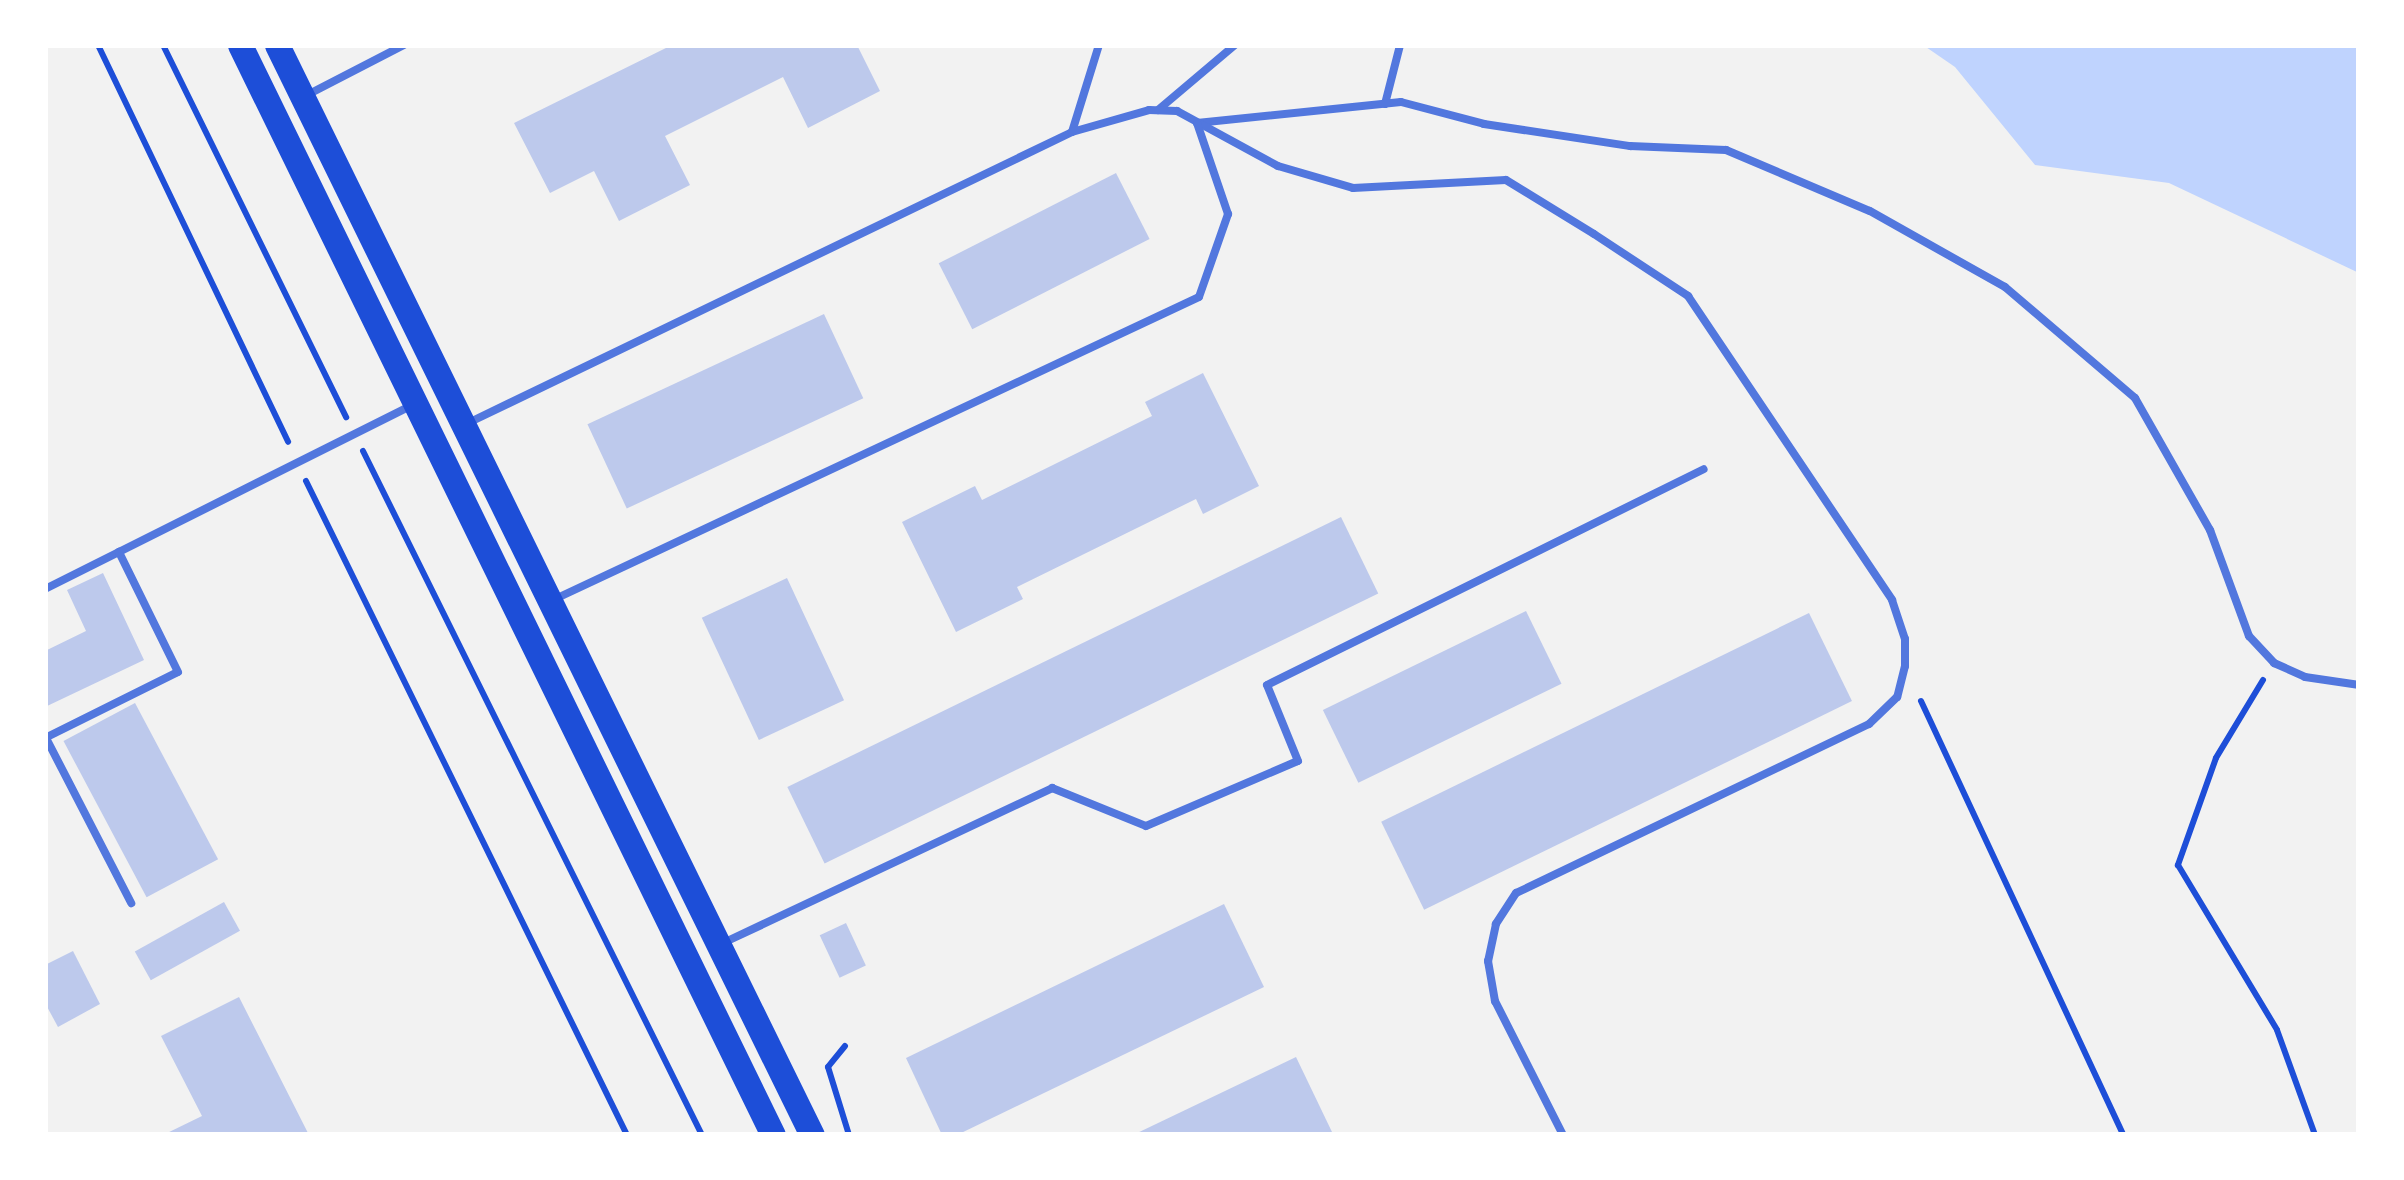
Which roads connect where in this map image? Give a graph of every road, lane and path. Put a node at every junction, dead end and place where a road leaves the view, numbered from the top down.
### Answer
1 (98, 45) edge
2 (163, 45) edge
3 (240, 45) edge
4 (278, 45) edge
5 (404, 45) edge
6 (1099, 45) edge
7 (1235, 45) edge
8 (1400, 45) edge
9 (303, 97) junction
10 (1385, 104) junction
11 (1158, 110) junction
12 (1197, 123) junction
13 (1072, 132) junction
14 (413, 400) junction
15 (464, 424) junction
16 (354, 434) junction
17 (297, 462) junction
18 (1704, 469) dead end
19 (119, 552) junction
20 (45, 590) edge
21 (551, 601) junction
22 (2274, 663) junction
23 (1905, 666) junction
24 (2359, 685) edge
25 (45, 738) edge
26 (131, 902) dead end
27 (719, 945) junction
28 (845, 1046) dead end
29 (627, 1135) edge
30 (702, 1135) edge
31 (773, 1135) edge
32 (812, 1135) edge
33 (849, 1135) edge
34 (1563, 1135) edge
35 (2123, 1135) edge
36 (2315, 1135) edge

1 - 17 path
2 - 16 path
3 - 14 main road
4 - 9 main road
5 - 9 lane
6 - 13 lane
7 - 11 lane
8 - 10 lane
9 - 15 main road
10 - 12 lane
10 - 22 lane
11 - 12 lane
11 - 13 lane
12 - 21 lane
12 - 23 lane
13 - 15 lane
14 - 15 main road
14 - 16 lane
14 - 31 main road
15 - 21 main road
16 - 17 lane
16 - 30 path
17 - 19 lane
17 - 29 path
18 - 27 lane
19 - 20 lane
19 - 25 lane
21 - 27 main road
22 - 24 lane
22 - 36 path
23 - 34 lane
23 - 35 path
25 - 26 lane
27 - 32 main road
28 - 33 path

